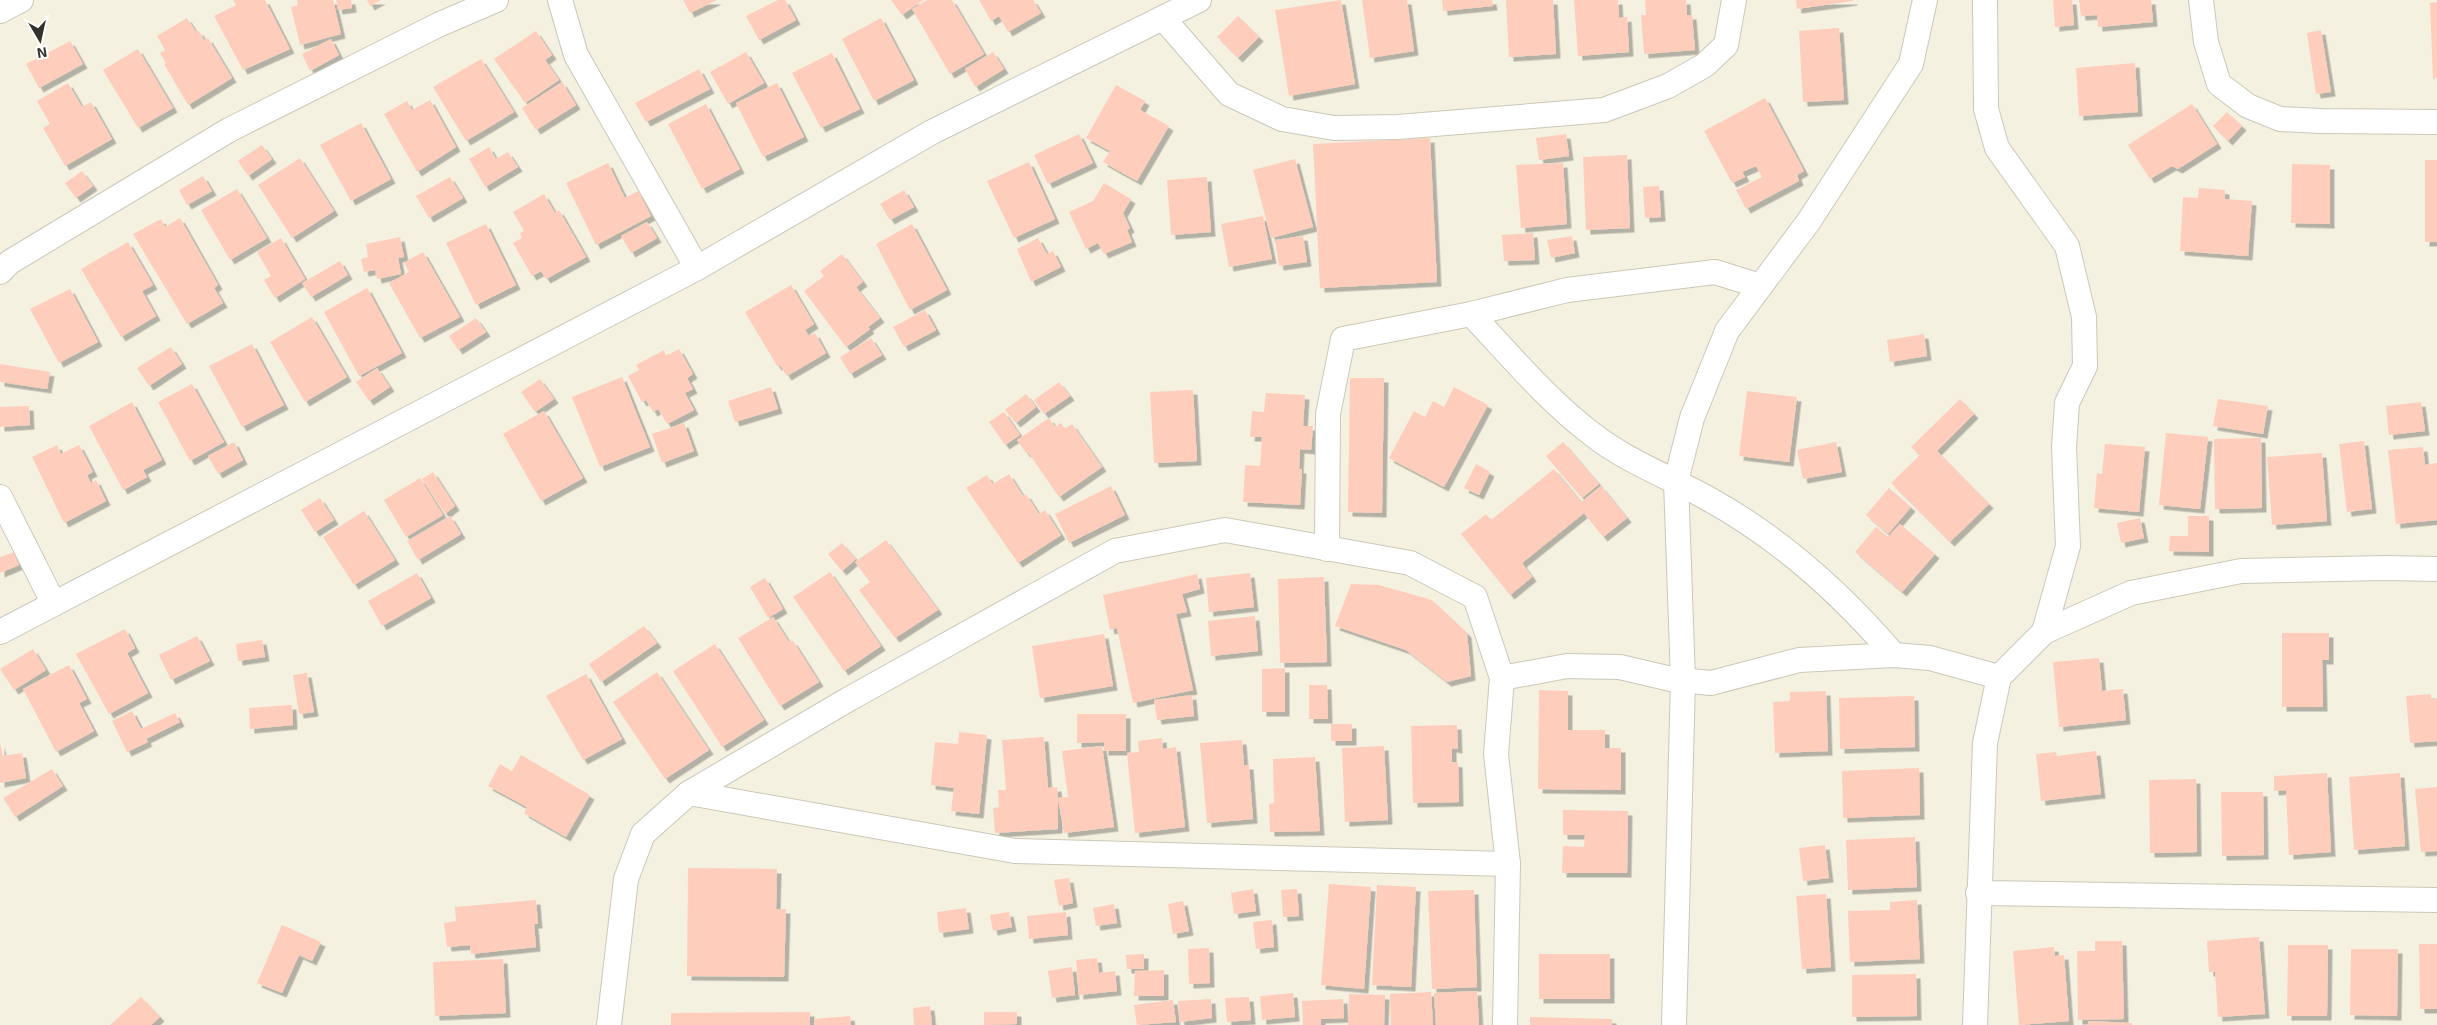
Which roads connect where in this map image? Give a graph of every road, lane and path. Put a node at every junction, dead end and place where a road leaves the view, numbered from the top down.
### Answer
1 (21, 0) edge
2 (496, 0) edge
3 (560, 0) edge
4 (1199, 0) edge
5 (1734, 0) edge
6 (1925, 0) edge
7 (1985, 0) edge
8 (2201, 0) edge
9 (0, 11) edge
10 (1163, 18) junction
11 (2437, 122) edge
12 (697, 268) junction
13 (0, 272) edge
14 (1760, 286) junction
15 (1471, 314) junction
16 (1676, 481) junction
17 (0, 497) edge
18 (1327, 549) junction
19 (2437, 569) edge
20 (54, 604) junction
21 (0, 632) edge
22 (2044, 632) junction
23 (1894, 655) junction
24 (1999, 677) junction
25 (1502, 678) junction
26 (1683, 680) junction
27 (688, 794) junction
28 (1508, 864) junction
29 (1978, 893) junction
30 (2437, 900) edge
31 (610, 1025) edge
32 (1505, 1025) edge
33 (1674, 1025) edge
34 (1975, 1025) edge

1 - 9 street
2 - 13 street
3 - 12 street
4 - 10 street
5 - 10 street
6 - 14 street
7 - 22 street
8 - 11 street
10 - 12 street
12 - 20 street
14 - 15 street
14 - 16 street
15 - 16 street
15 - 18 street
16 - 23 street
16 - 26 street
17 - 20 street
18 - 25 street
18 - 27 street
19 - 22 street
20 - 21 street
22 - 24 street
23 - 24 street
23 - 26 street
24 - 29 street
25 - 26 street
25 - 28 street
26 - 33 street
27 - 28 street
27 - 31 street
28 - 32 street
29 - 30 street
29 - 34 street

